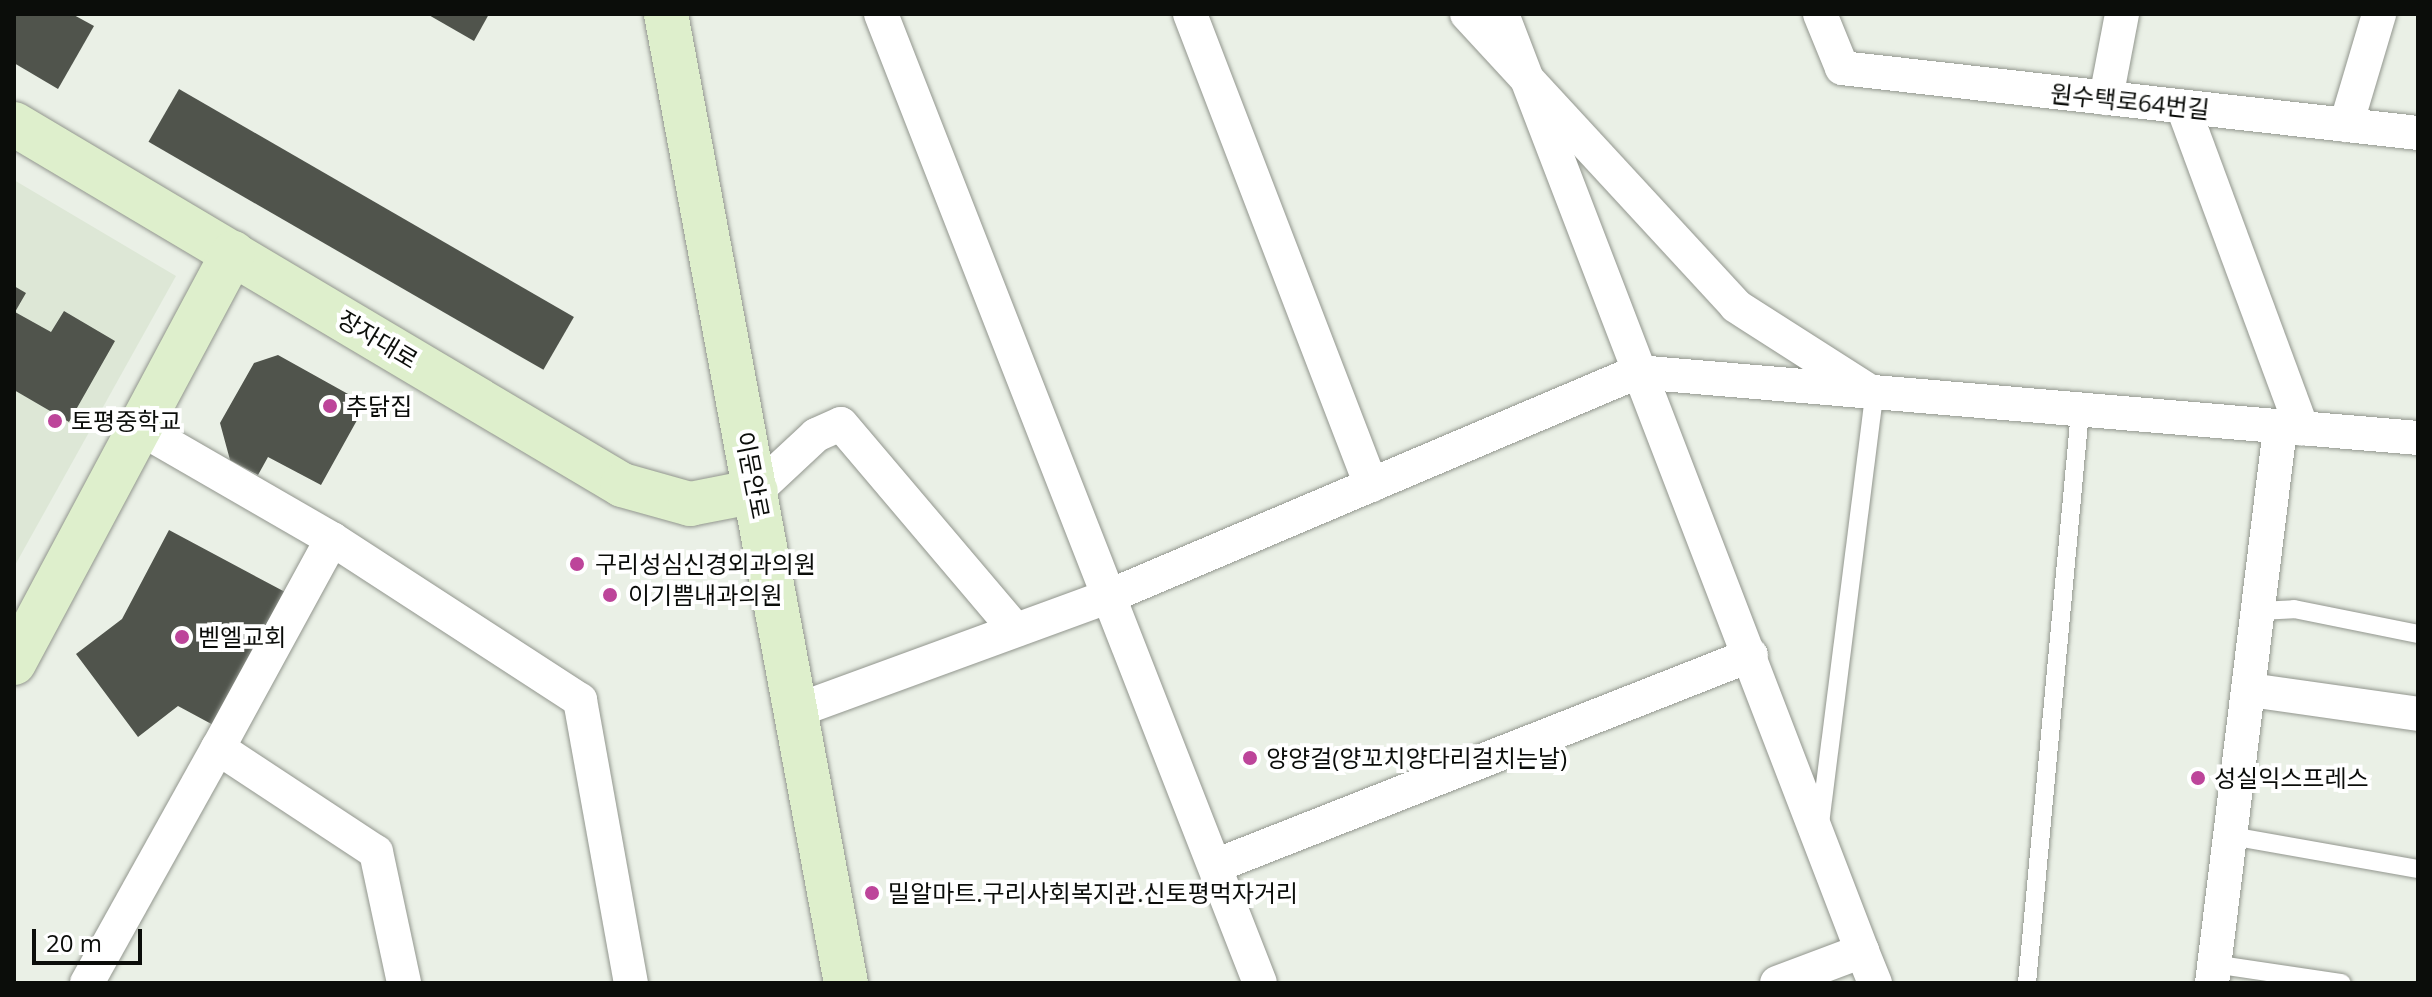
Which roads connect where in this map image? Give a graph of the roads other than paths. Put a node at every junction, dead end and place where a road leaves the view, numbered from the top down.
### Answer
1 (666, 14) edge
2 (881, 14) edge
3 (1190, 14) edge
4 (1467, 14) edge
5 (1502, 14) edge
6 (1820, 14) edge
7 (2122, 14) edge
8 (2379, 14) edge
9 (1522, 67) junction
10 (2106, 98) junction
11 (2183, 107) junction
12 (14, 124) edge
13 (2346, 125) junction
14 (2418, 133) edge
15 (233, 253) junction
16 (1637, 372) junction
17 (1874, 394) junction
18 (2080, 412) junction
19 (2291, 428) junction
20 (143, 430) junction
21 (2418, 438) edge
22 (1371, 485) junction
23 (756, 491) junction
24 (332, 539) junction
25 (1112, 595) junction
26 (2259, 611) junction
27 (1016, 630) junction
28 (2418, 634) edge
29 (1751, 655) junction
30 (14, 663) edge
31 (2250, 690) junction
32 (798, 710) junction
33 (2418, 714) edge
34 (218, 748) junction
35 (1818, 834) junction
36 (2231, 836) junction
37 (1215, 866) junction
38 (2418, 869) edge
39 (1862, 951) junction
40 (2213, 974) edge
41 (87, 983) edge
42 (404, 983) edge
43 (631, 983) edge
44 (846, 983) edge
45 (1260, 983) edge
46 (1777, 983) edge
47 (1875, 983) edge
48 (2027, 983) edge
49 (2342, 983) edge

1 - 23 street, 이문안로
2 - 25 street
3 - 22 street
4 - 9 street
5 - 9 street
6 - 10 street, 원수택로64번길
7 - 10 street
8 - 13 street
9 - 16 street
9 - 17 street
10 - 11 street, 원수택로64번길
11 - 13 street, 원수택로64번길
11 - 19 street
12 - 15 street, 장자대로
13 - 14 street, 원수택로64번길
15 - 20 street
15 - 23 street, 장자대로
16 - 17 street
16 - 22 street
16 - 29 street
17 - 18 street
17 - 35 lane
18 - 19 street
18 - 48 lane
19 - 21 street
19 - 26 street
20 - 24 street
20 - 30 street
22 - 25 street
23 - 27 street
23 - 32 street, 이문안로
24 - 34 street
24 - 43 street
25 - 27 street
25 - 37 street
26 - 28 lane
26 - 31 street
27 - 32 street
29 - 35 street
29 - 37 street
31 - 33 street
31 - 36 street
32 - 44 street, 이문안로
34 - 41 street
34 - 42 street
35 - 39 street
36 - 38 lane
36 - 40 street
37 - 45 street
39 - 46 street
39 - 47 street
40 - 49 lane

